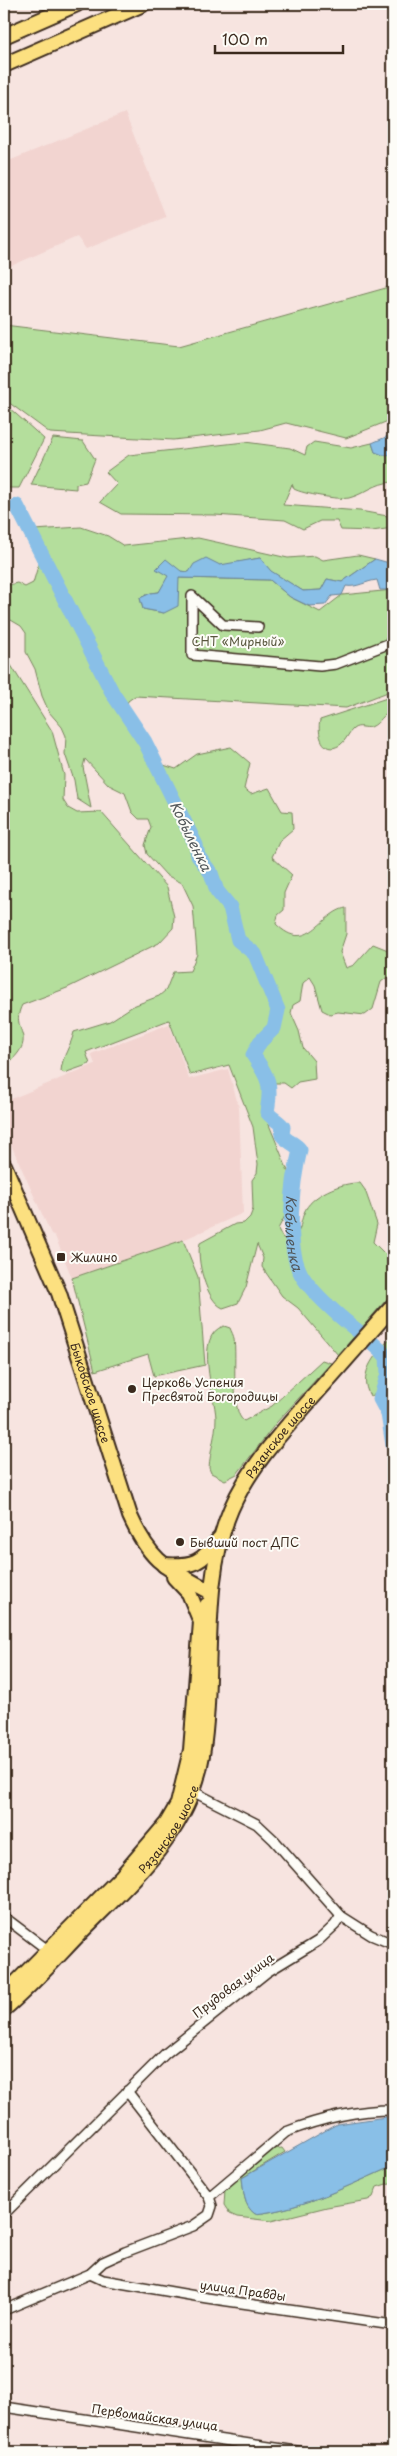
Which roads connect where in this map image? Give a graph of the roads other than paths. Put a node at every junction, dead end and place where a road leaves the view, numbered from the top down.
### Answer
1 (77, 4) edge
2 (143, 4) edge
3 (4, 36) edge
4 (4, 65) edge
5 (258, 627) dead end
6 (393, 642) edge
7 (4, 1165) edge
8 (393, 1306) edge
9 (220, 1539) junction
10 (161, 1565) junction
11 (211, 1592) junction
12 (201, 1622) junction
13 (194, 1792) junction
14 (341, 1916) junction
15 (4, 1917) edge
16 (393, 1944) edge
17 (49, 1951) junction
18 (4, 1995) edge
19 (4, 2010) edge
20 (127, 2091) junction
21 (393, 2110) edge
22 (209, 2197) junction
23 (4, 2214) edge
24 (90, 2274) junction
25 (4, 2310) edge
26 (393, 2325) edge
27 (4, 2407) edge
28 (303, 2452) edge

1 - 3 main road
2 - 4 main road
5 - 6 street
7 - 10 main road, Быковское шоссе
8 - 9 main road, Рязанское шоссе
9 - 10 main road
9 - 11 main road, Рязанское шоссе
10 - 11 main road, Быковское шоссе
10 - 12 main road
11 - 12 main road, Рязанское шоссе
11 - 13 main road, Рязанское шоссе
12 - 17 main road, Рязанское шоссе
13 - 14 street
13 - 19 main road, Рязанское шоссе
14 - 16 street
14 - 20 street, Прудовая улица
15 - 17 street
17 - 18 main road, Рязанское шоссе
20 - 22 street
20 - 23 street, Прудовая улица
21 - 22 street
22 - 24 street
24 - 25 street
24 - 26 street, улица Правды
27 - 28 street, Первомайская улица

